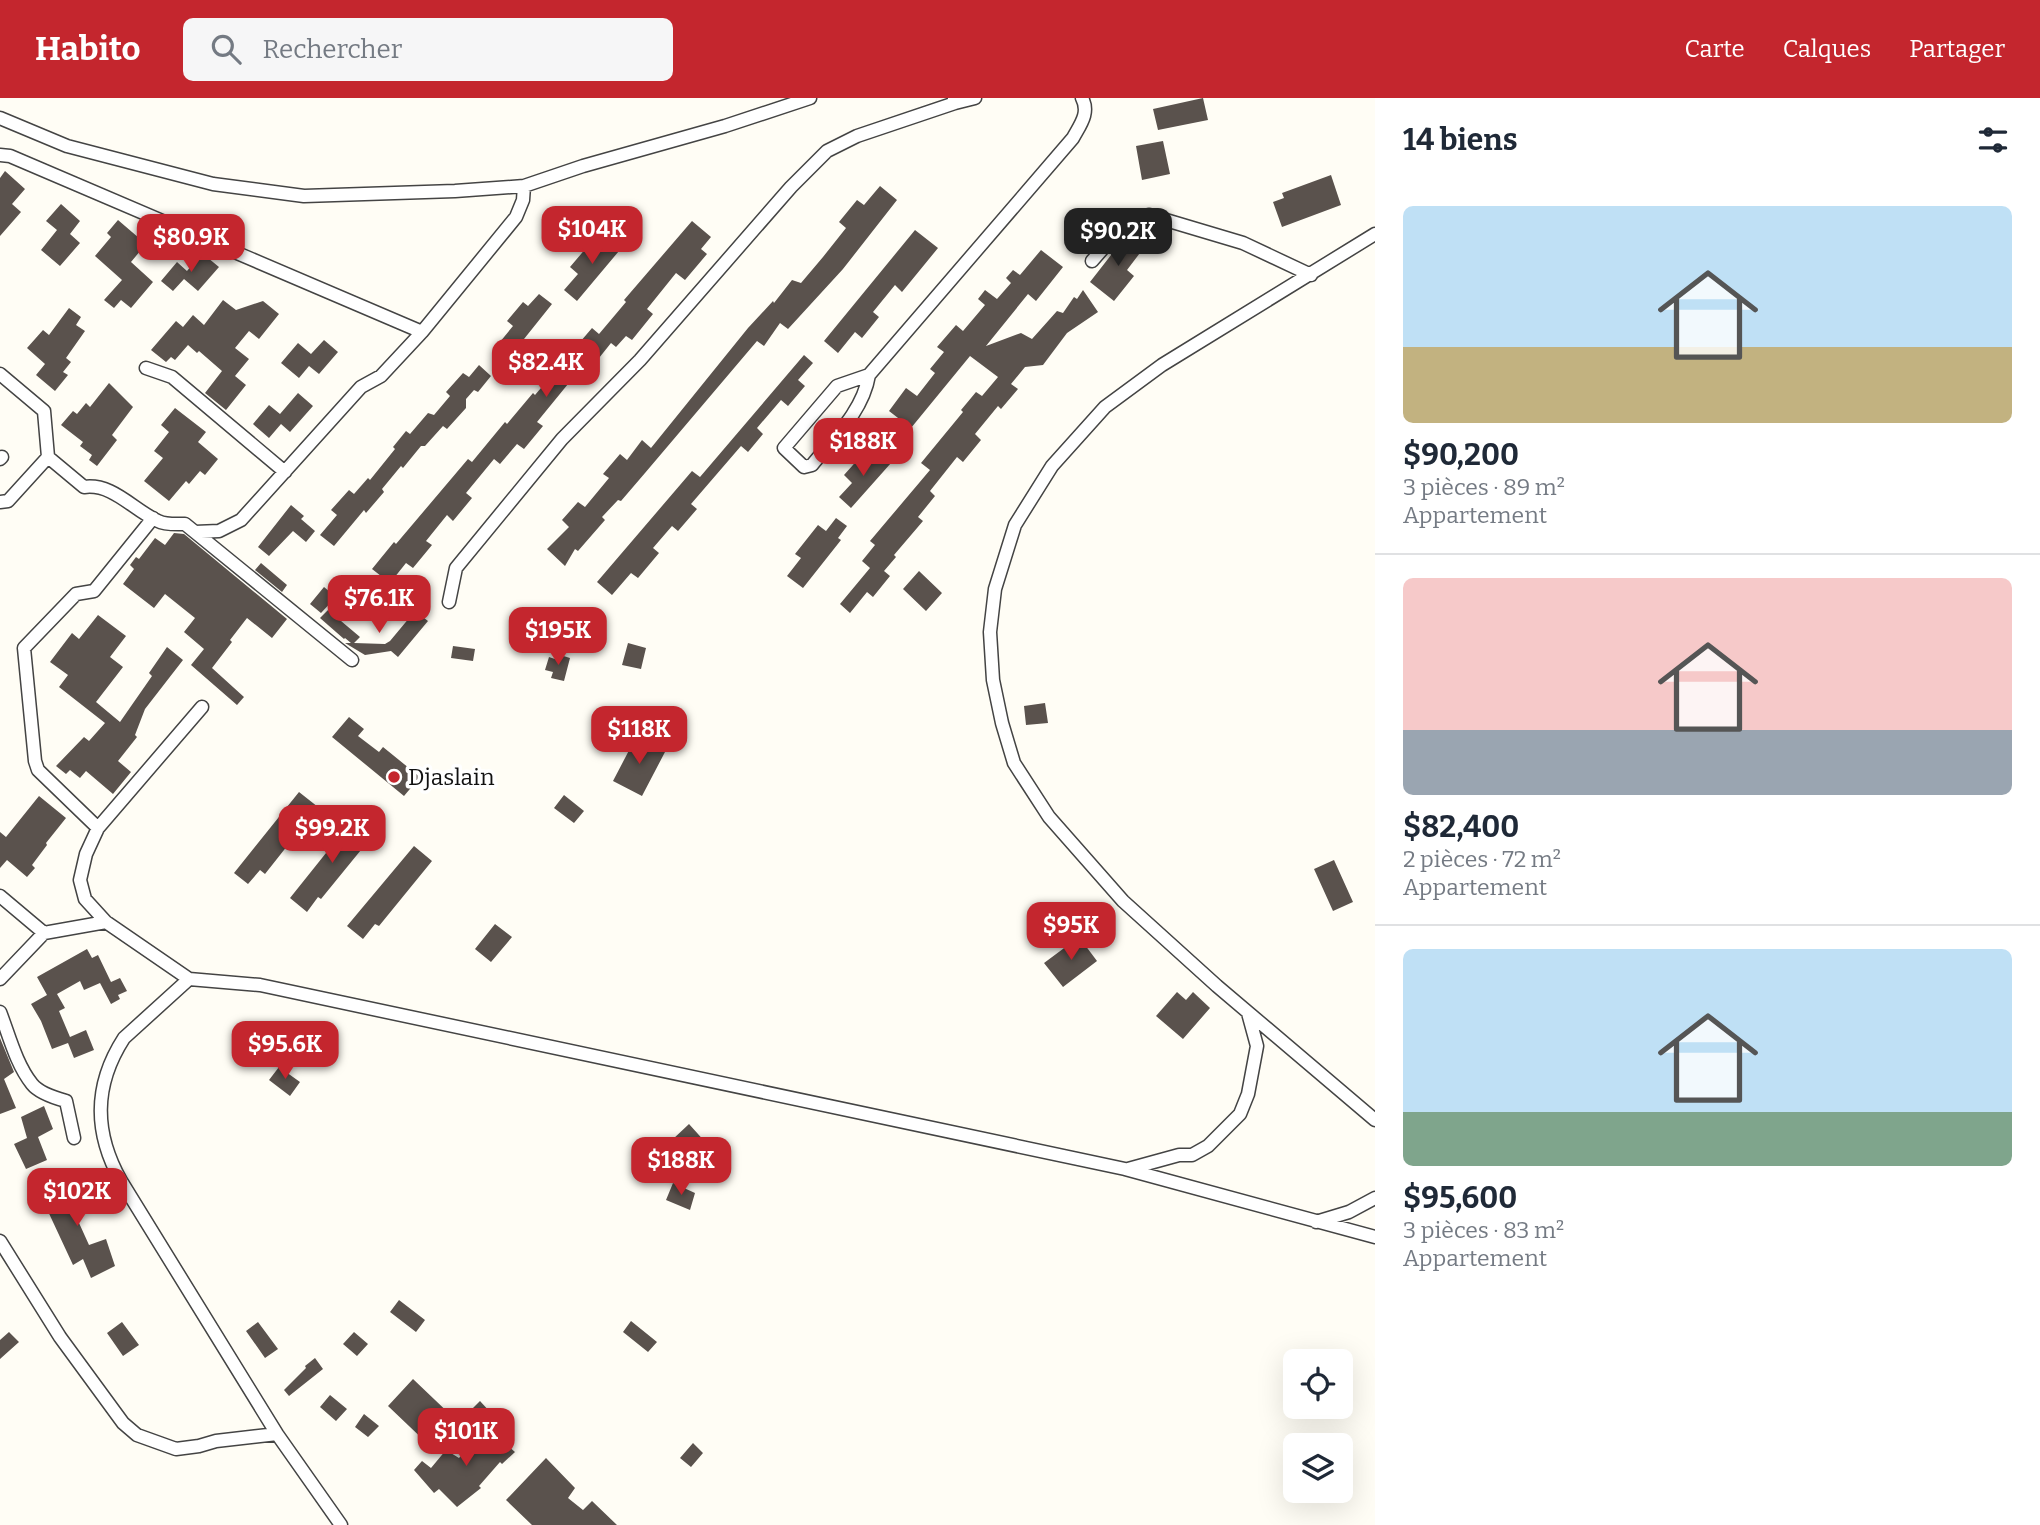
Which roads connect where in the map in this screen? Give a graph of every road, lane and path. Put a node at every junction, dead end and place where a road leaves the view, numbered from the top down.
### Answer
1 (810, 98) edge
2 (975, 98) edge
3 (1083, 98) edge
4 (955, 100) edge
5 (0, 118) edge
6 (0, 155) edge
7 (524, 186) junction
8 (1375, 234) edge
9 (1092, 261) dead end
10 (1311, 275) junction
11 (422, 332) junction
12 (146, 368) dead end
13 (0, 374) edge
14 (869, 375) junction
15 (48, 457) junction
16 (285, 472) junction
17 (0, 502) edge
18 (153, 518) junction
19 (195, 532) junction
20 (449, 601) dead end
21 (352, 660) dead end
22 (202, 708) dead end
23 (98, 828) junction
24 (0, 896) edge
25 (106, 922) junction
26 (44, 933) junction
27 (0, 979) edge
28 (189, 979) junction
29 (0, 1012) edge
30 (1248, 1012) junction
31 (1375, 1120) edge
32 (74, 1138) dead end
33 (1125, 1169) junction
34 (1375, 1198) edge
35 (1316, 1222) junction
36 (1375, 1237) edge
37 (0, 1241) edge
38 (277, 1434) junction
39 (341, 1525) edge

1 - 7 street
2 - 4 street
3 - 14 street
4 - 20 street
5 - 7 street
6 - 11 street
7 - 11 street
8 - 10 street
9 - 10 street
10 - 30 street
11 - 16 street
12 - 16 street
13 - 15 street
14 - 14 street
15 - 17 street
15 - 18 street
16 - 19 street
18 - 19 street
18 - 23 street
19 - 21 street
22 - 23 street
23 - 25 street
24 - 26 street
25 - 26 street
25 - 28 street
26 - 27 street
28 - 33 street
28 - 38 street
29 - 32 street
30 - 31 street
30 - 33 street
33 - 35 street
34 - 35 street
35 - 36 street
37 - 38 street
38 - 39 street

